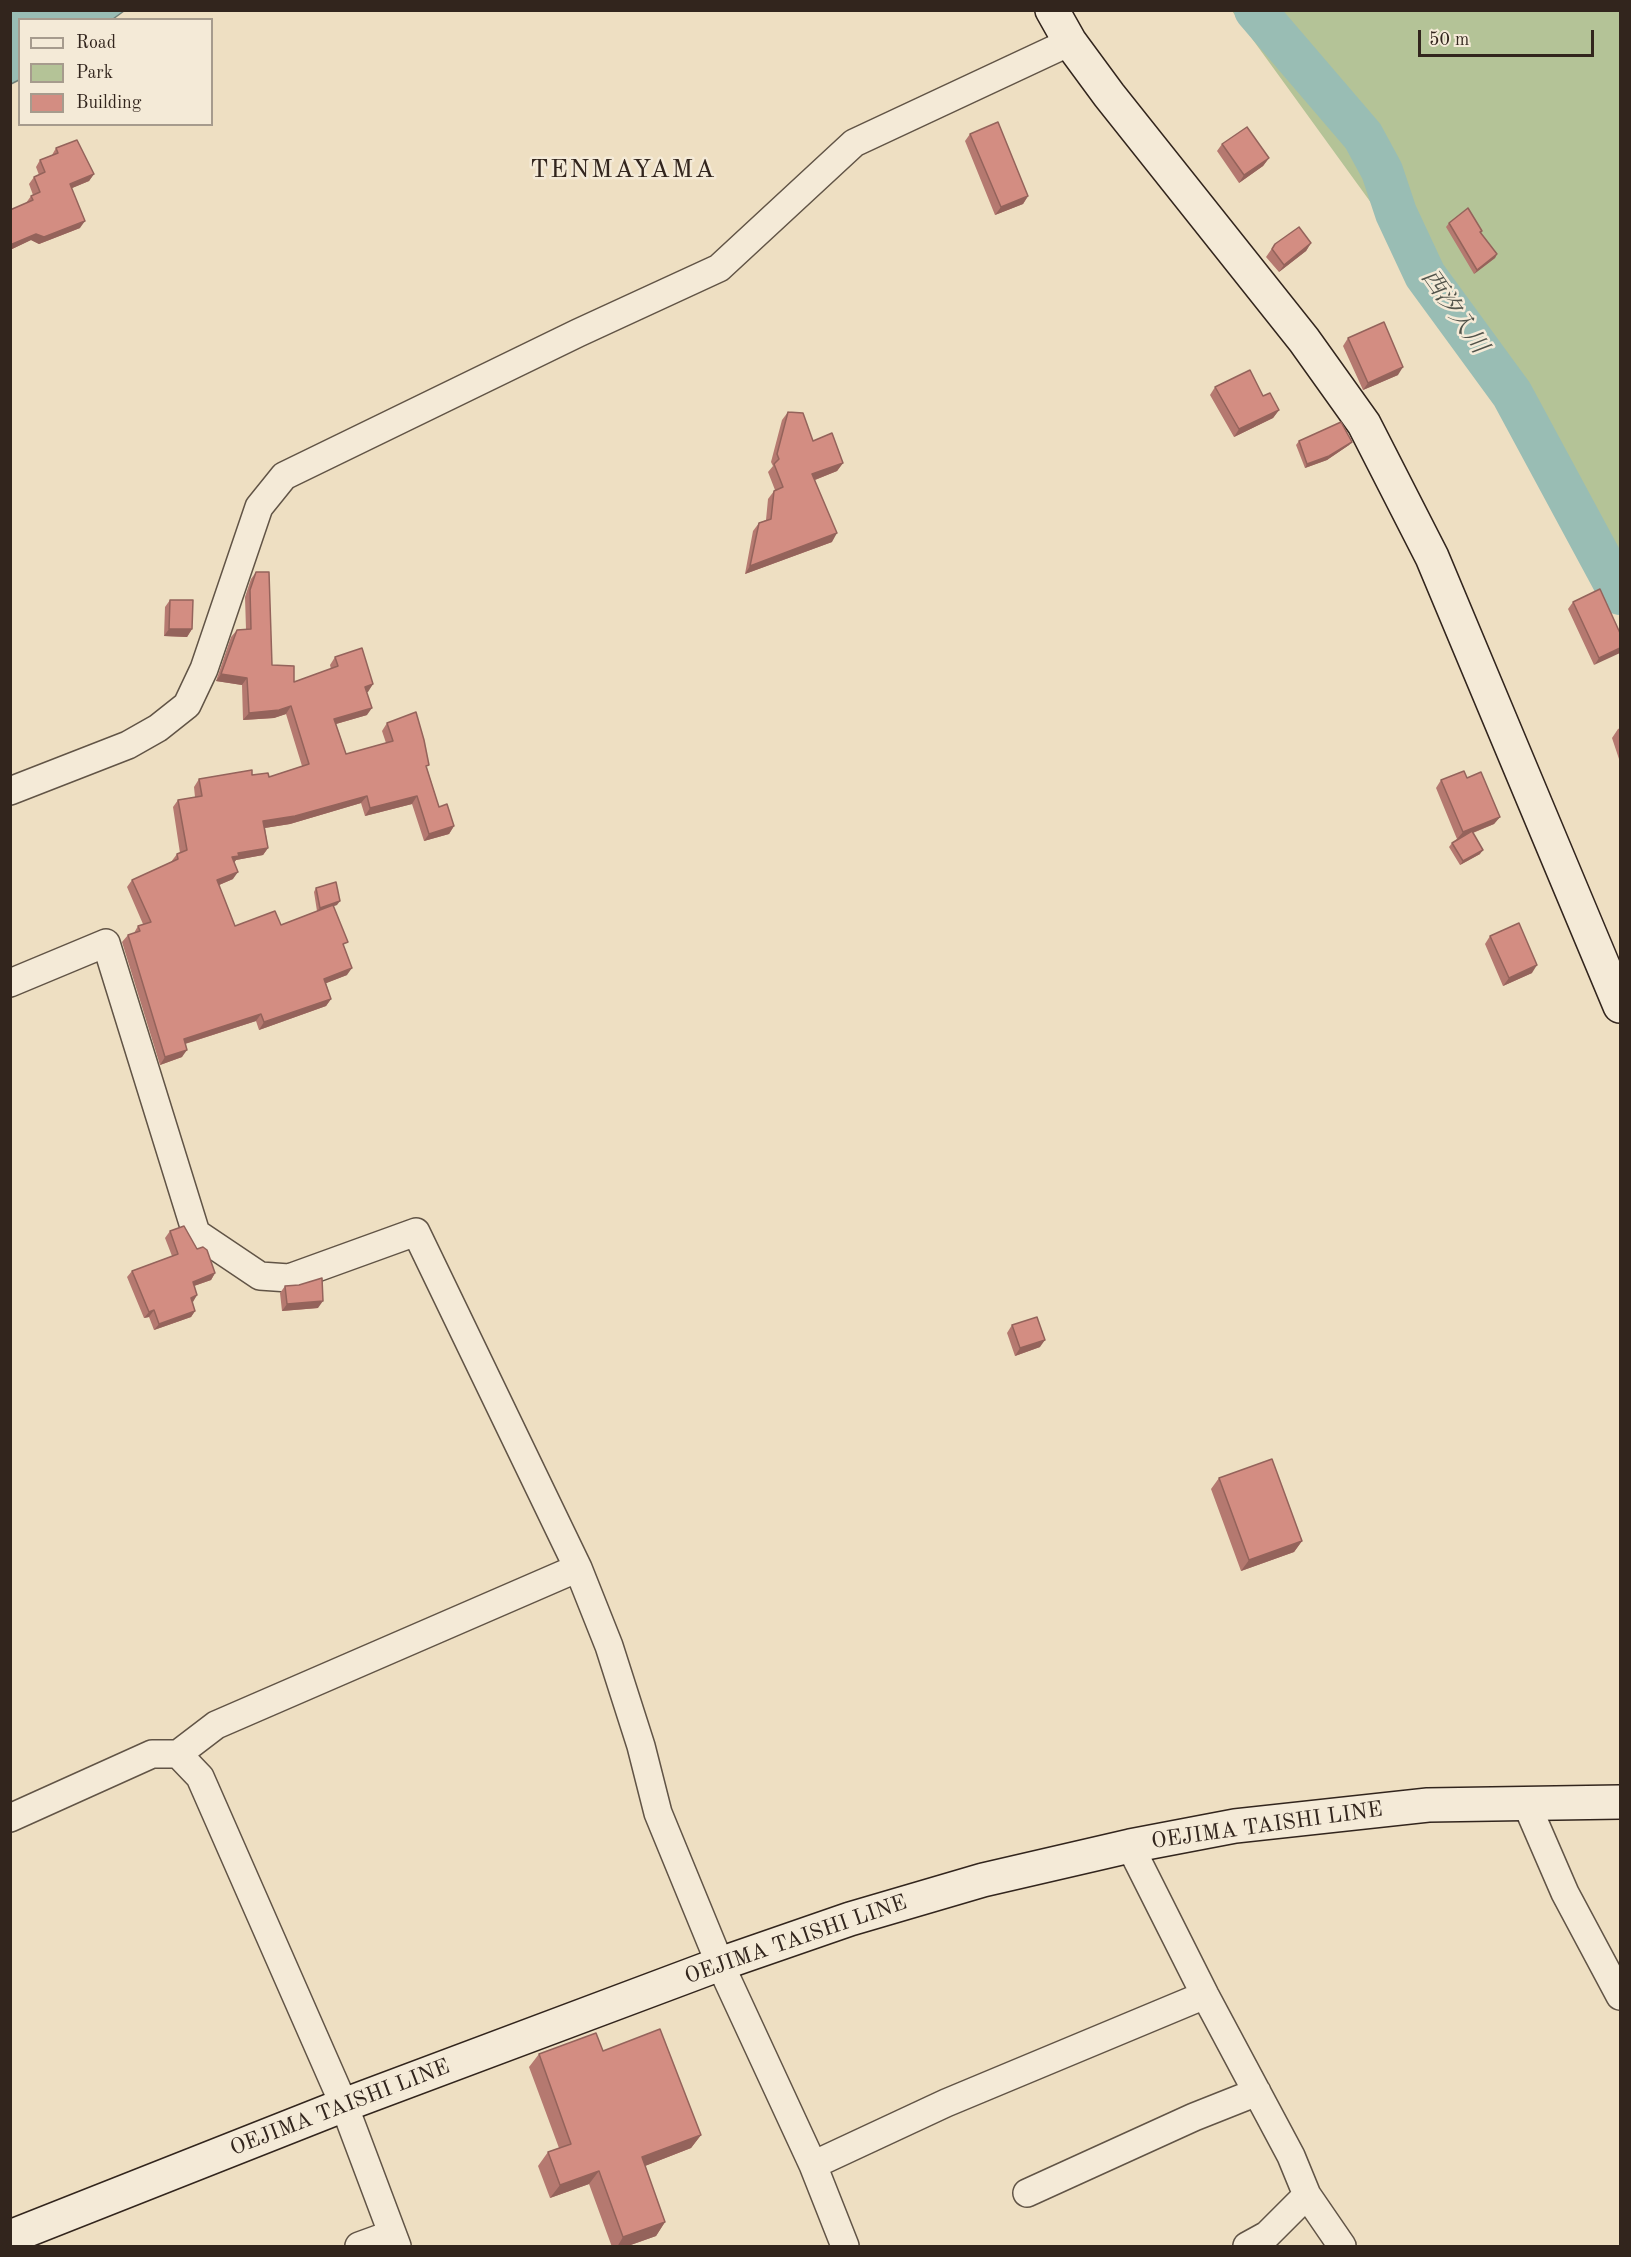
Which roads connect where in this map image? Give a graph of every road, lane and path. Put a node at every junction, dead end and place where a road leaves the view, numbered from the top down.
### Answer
1 (1052, 10) edge
2 (1070, 42) junction
3 (10, 791) edge
4 (10, 983) edge
5 (1620, 1006) edge
6 (578, 1568) junction
7 (178, 1754) junction
8 (1620, 1802) edge
9 (1526, 1803) junction
10 (10, 1818) edge
11 (1130, 1846) junction
12 (720, 1964) junction
13 (1205, 1995) junction
14 (1620, 1996) edge
15 (1257, 2092) junction
16 (344, 2105) junction
17 (813, 2165) junction
18 (1027, 2193) dead end
19 (1307, 2195) junction
20 (10, 2237) edge
21 (394, 2240) edge
22 (358, 2247) edge
23 (845, 2247) edge
24 (1247, 2247) edge
25 (1342, 2247) edge

1 - 2 main road
2 - 3 street
2 - 5 main road
4 - 6 street
6 - 7 street
6 - 12 street
7 - 10 street
7 - 16 street
8 - 9 main road, OEJIMA TAISHI LINE
9 - 11 main road, OEJIMA TAISHI LINE
9 - 14 street
11 - 12 main road, OEJIMA TAISHI LINE
11 - 13 street
12 - 16 main road, OEJIMA TAISHI LINE
12 - 17 street
13 - 15 street
13 - 17 street
15 - 18 street
15 - 19 street
16 - 20 main road, OEJIMA TAISHI LINE
16 - 21 street
17 - 23 street
19 - 24 street
19 - 25 street
21 - 22 street

